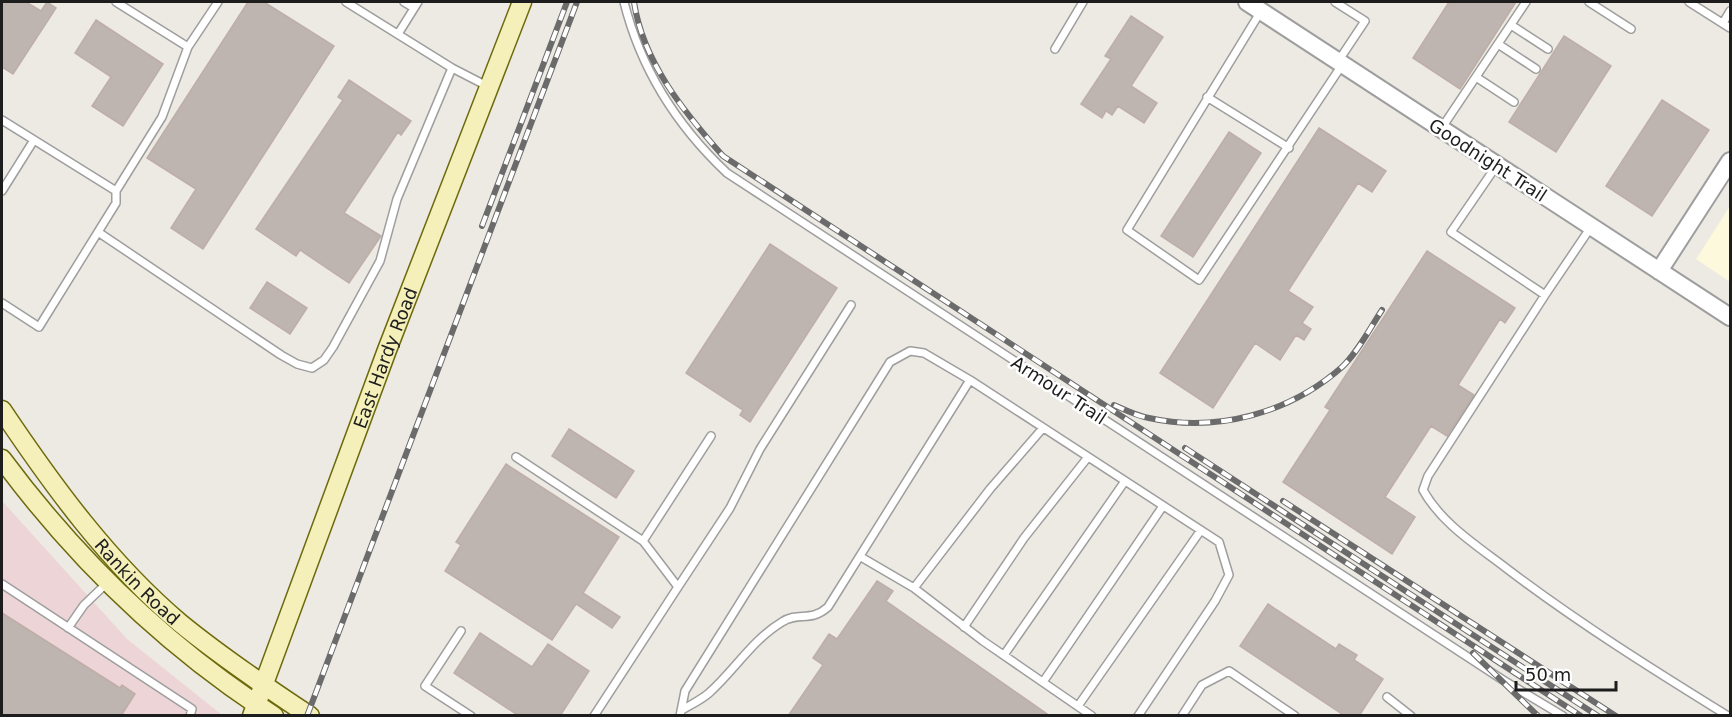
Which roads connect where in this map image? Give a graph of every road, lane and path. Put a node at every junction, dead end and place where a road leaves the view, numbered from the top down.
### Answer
1 (116, 2) edge
2 (218, 2) edge
3 (346, 2) edge
4 (404, 2) edge
5 (522, 2) edge
6 (624, 2) edge
7 (1083, 2) edge
8 (1335, 2) edge
9 (1526, 2) edge
10 (1589, 2) edge
11 (1689, 2) edge
12 (416, 5) edge
13 (1254, 6) edge
14 (1731, 11) edge
15 (1723, 23) junction
16 (1511, 25) junction
17 (1731, 28) edge
18 (1630, 29) dead end
19 (398, 34) junction
20 (1498, 44) junction
21 (188, 47) junction
22 (1055, 49) dead end
23 (1548, 49) dead end
24 (1340, 64) junction
25 (452, 68) junction
26 (1536, 69) dead end
27 (1476, 77) junction
28 (489, 87) junction
29 (1207, 97) junction
30 (1514, 102) dead end
31 (2, 120) edge
32 (1441, 129) junction
33 (34, 140) junction
34 (1289, 148) junction
35 (1731, 161) edge
36 (1497, 165) junction
37 (2, 191) edge
38 (116, 191) junction
39 (1591, 227) junction
40 (98, 232) junction
41 (1659, 271) junction
42 (1545, 295) junction
43 (2, 303) edge
44 (851, 305) dead end
45 (1731, 317) edge
46 (970, 380) junction
47 (2, 410) edge
48 (1043, 428) junction
49 (711, 436) dead end
50 (20, 437) junction
51 (2, 447) edge
52 (516, 457) dead end
53 (1088, 457) junction
54 (2, 459) edge
55 (1125, 481) junction
56 (1163, 506) junction
57 (1201, 530) junction
58 (643, 541) junction
59 (861, 557) junction
60 (107, 583) junction
61 (2, 584) edge
62 (678, 586) junction
63 (914, 588) junction
64 (964, 627) junction
65 (68, 628) junction
66 (461, 631) dead end
67 (1004, 655) junction
68 (1043, 682) junction
69 (264, 683) junction
70 (1387, 697) dead end
71 (1078, 706) junction
72 (254, 710) edge
73 (681, 713) edge
74 (190, 716) edge
75 (274, 716) edge
76 (310, 716) edge
77 (471, 716) edge
78 (594, 716) edge
79 (1092, 716) edge
80 (1138, 716) edge
81 (1182, 716) edge
82 (1295, 716) edge
83 (1411, 716) edge
84 (1563, 716) edge
85 (1728, 716) edge

1 - 21 lane
2 - 21 lane
3 - 19 lane
4 - 12 lane
5 - 28 main road, East Hardy Road
6 - 84 lane, Armour Trail
7 - 22 lane
8 - 24 lane
9 - 16 lane
10 - 18 lane
11 - 15 lane
12 - 19 lane
13 - 24 street, Goodnight Trail
13 - 29 lane
14 - 15 lane
15 - 17 lane
16 - 20 lane
16 - 23 lane
19 - 25 lane
20 - 26 lane
20 - 27 lane
21 - 38 lane
24 - 32 street, Goodnight Trail
24 - 34 lane
25 - 28 lane
25 - 40 lane
27 - 30 lane
27 - 32 lane
28 - 69 main road, East Hardy Road
29 - 34 lane
29 - 34 lane
31 - 33 lane
32 - 36 street, Goodnight Trail
33 - 37 lane
33 - 38 lane
35 - 41 street
36 - 39 street, Goodnight Trail
36 - 42 lane
38 - 40 lane
39 - 41 street, Goodnight Trail
39 - 42 lane
40 - 43 lane
41 - 45 street, Goodnight Trail
42 - 85 lane
44 - 62 lane
46 - 48 lane
46 - 59 lane
46 - 73 lane
47 - 50 main road, Rankin Road
48 - 53 lane
48 - 63 lane
49 - 58 lane
50 - 51 main road
50 - 69 main road, Rankin Road
52 - 58 lane
53 - 55 lane
53 - 64 lane
54 - 60 main road, Rankin Road
55 - 56 lane
55 - 67 lane
56 - 57 lane
56 - 68 lane
57 - 71 lane
57 - 80 lane
58 - 62 lane
59 - 63 lane
59 - 73 lane
60 - 65 lane
60 - 72 main road, Rankin Road
61 - 65 lane
62 - 78 lane
63 - 64 lane
64 - 67 lane
65 - 74 lane
66 - 77 lane
67 - 68 lane
68 - 71 lane
69 - 72 main road, East Hardy Road
69 - 76 main road, Rankin Road
70 - 83 lane
71 - 79 lane
72 - 75 main road, Rankin Road
81 - 82 lane

